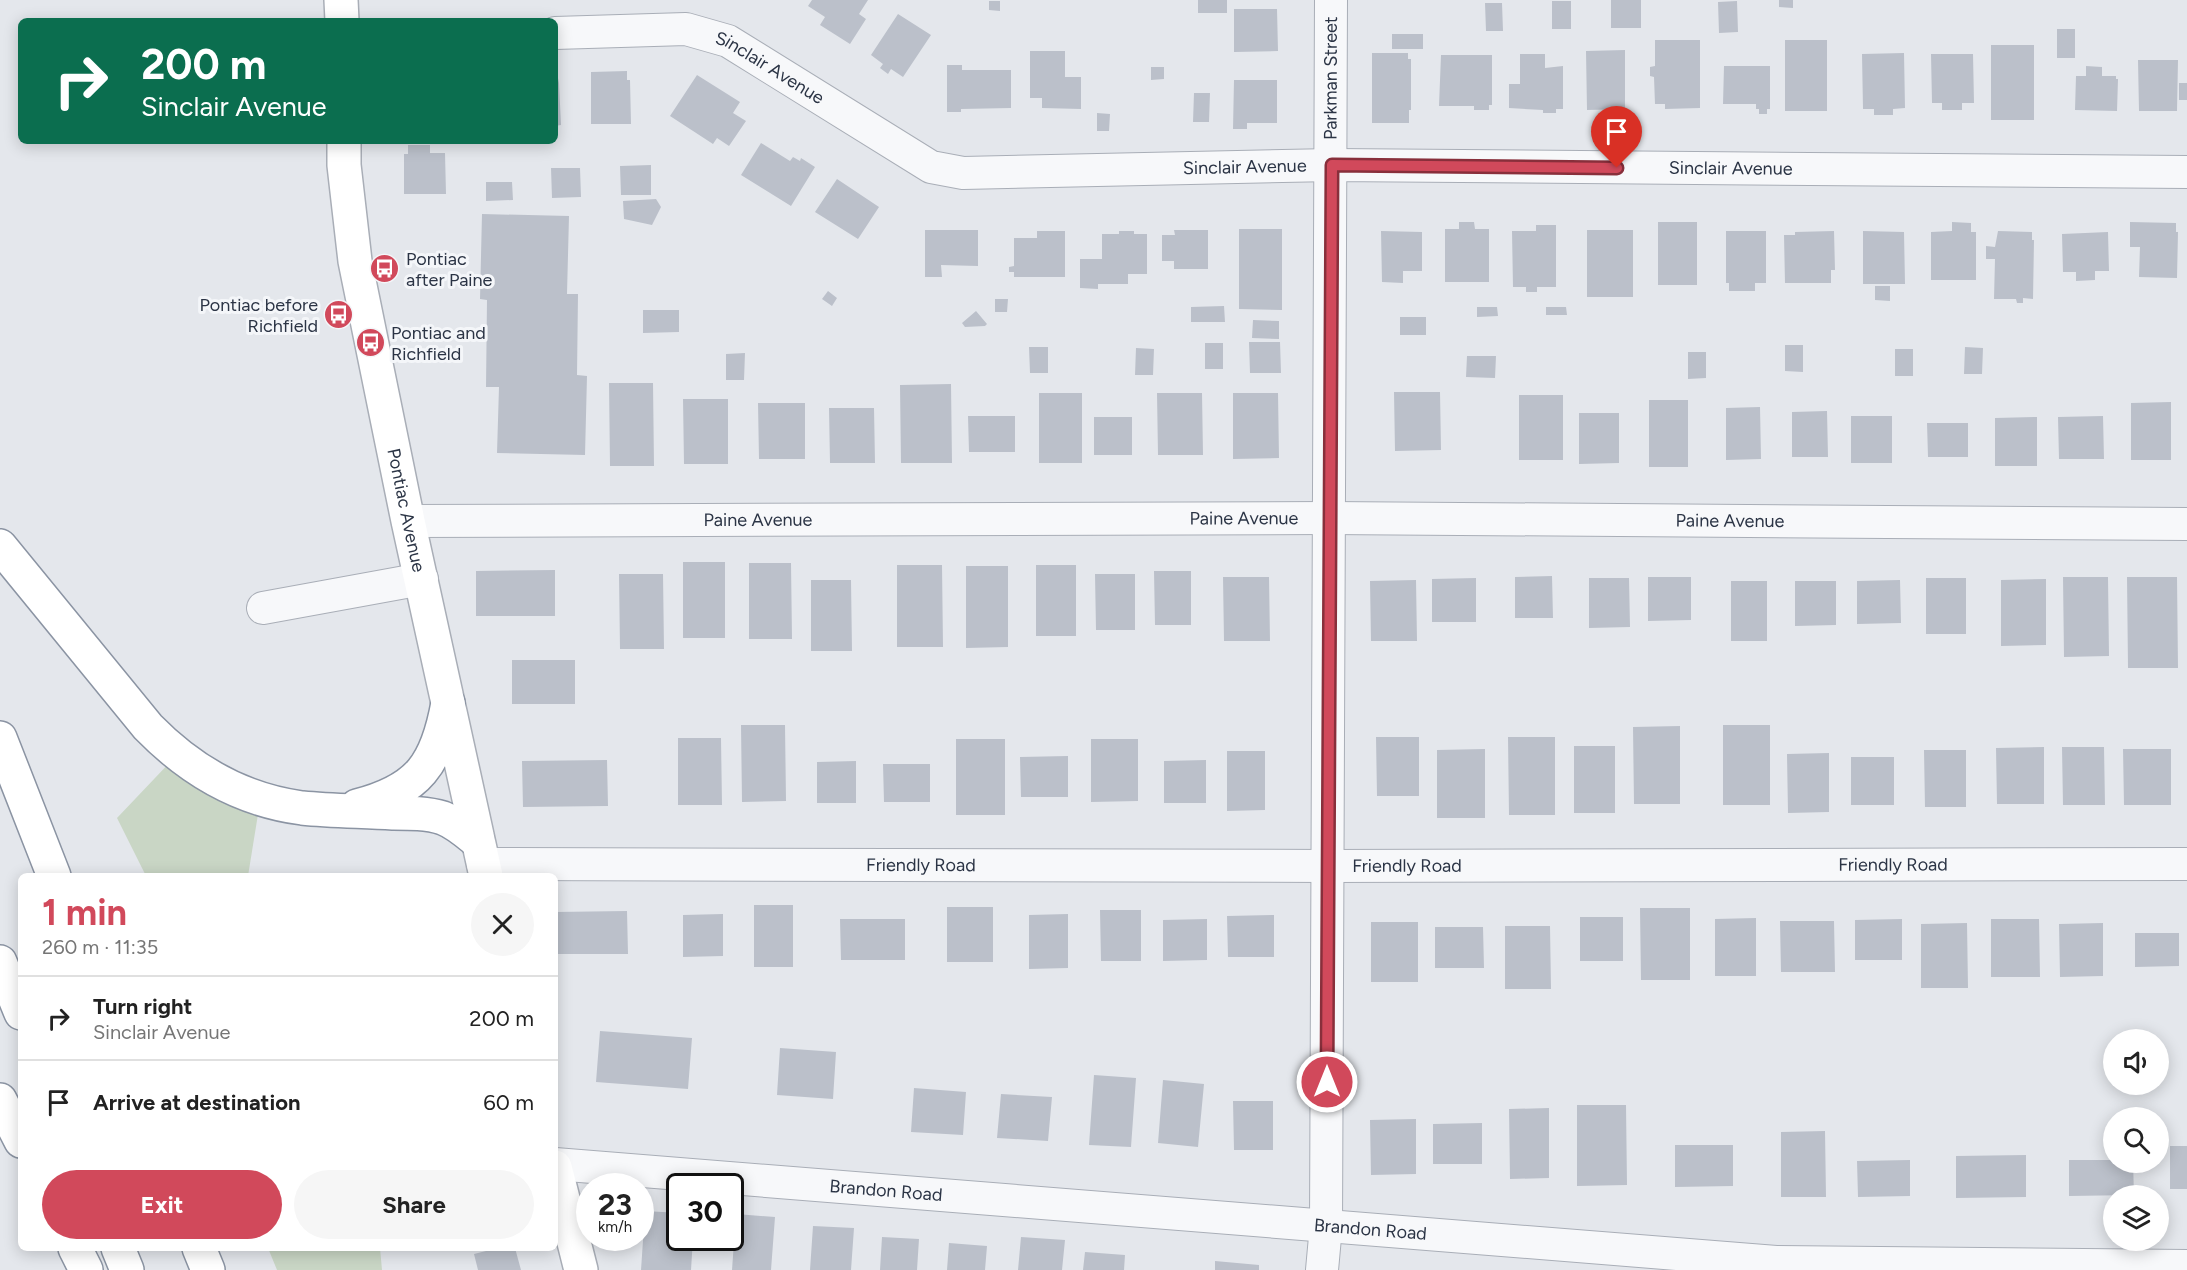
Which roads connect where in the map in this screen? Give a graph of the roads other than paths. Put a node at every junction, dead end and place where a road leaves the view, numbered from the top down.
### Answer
1 (341, 0) edge
2 (1331, 0) edge
3 (342, 18) edge
4 (558, 33) edge
5 (344, 144) edge
6 (1332, 165) junction
7 (2187, 172) edge
8 (1329, 518) junction
9 (408, 521) junction
10 (2187, 524) edge
11 (0, 546) edge
12 (422, 579) junction
13 (263, 608) dead end
14 (448, 703) junction
15 (0, 738) edge
16 (329, 810) junction
17 (482, 860) edge
18 (2187, 864) edge
19 (1329, 866) junction
20 (53, 873) edge
21 (0, 962) edge
22 (18, 1006) edge
23 (0, 1100) edge
24 (18, 1135) edge
25 (558, 1165) edge
26 (558, 1177) edge
27 (1326, 1226) junction
28 (76, 1251) edge
29 (119, 1251) edge
30 (201, 1251) edge
31 (2187, 1266) edge
32 (86, 1270) edge
33 (127, 1270) edge
34 (208, 1270) edge
35 (581, 1270) edge
36 (1322, 1270) edge

1 - 3 main road
2 - 6 street, Parkman Street
4 - 6 street, Sinclair Avenue
5 - 9 main road, Pontiac Avenue
6 - 7 street, Sinclair Avenue
6 - 8 street, Parkman Street
8 - 9 street, Paine Avenue
8 - 10 street, Paine Avenue
8 - 19 street, Parkman Street
9 - 12 main road, Pontiac Avenue
11 - 16 main road
12 - 13 street
12 - 14 main road, Pontiac Avenue
14 - 16 main road
14 - 17 main road, Pontiac Avenue
15 - 20 main road
16 - 17 main road
17 - 19 street, Friendly Road
18 - 19 street, Friendly Road
19 - 27 street, Parkman Street
21 - 22 main road
23 - 24 main road
25 - 27 street, Brandon Road
26 - 35 main road
27 - 31 street, Brandon Road
27 - 36 street, Parkman Street
28 - 32 main road
29 - 33 main road
30 - 34 main road

